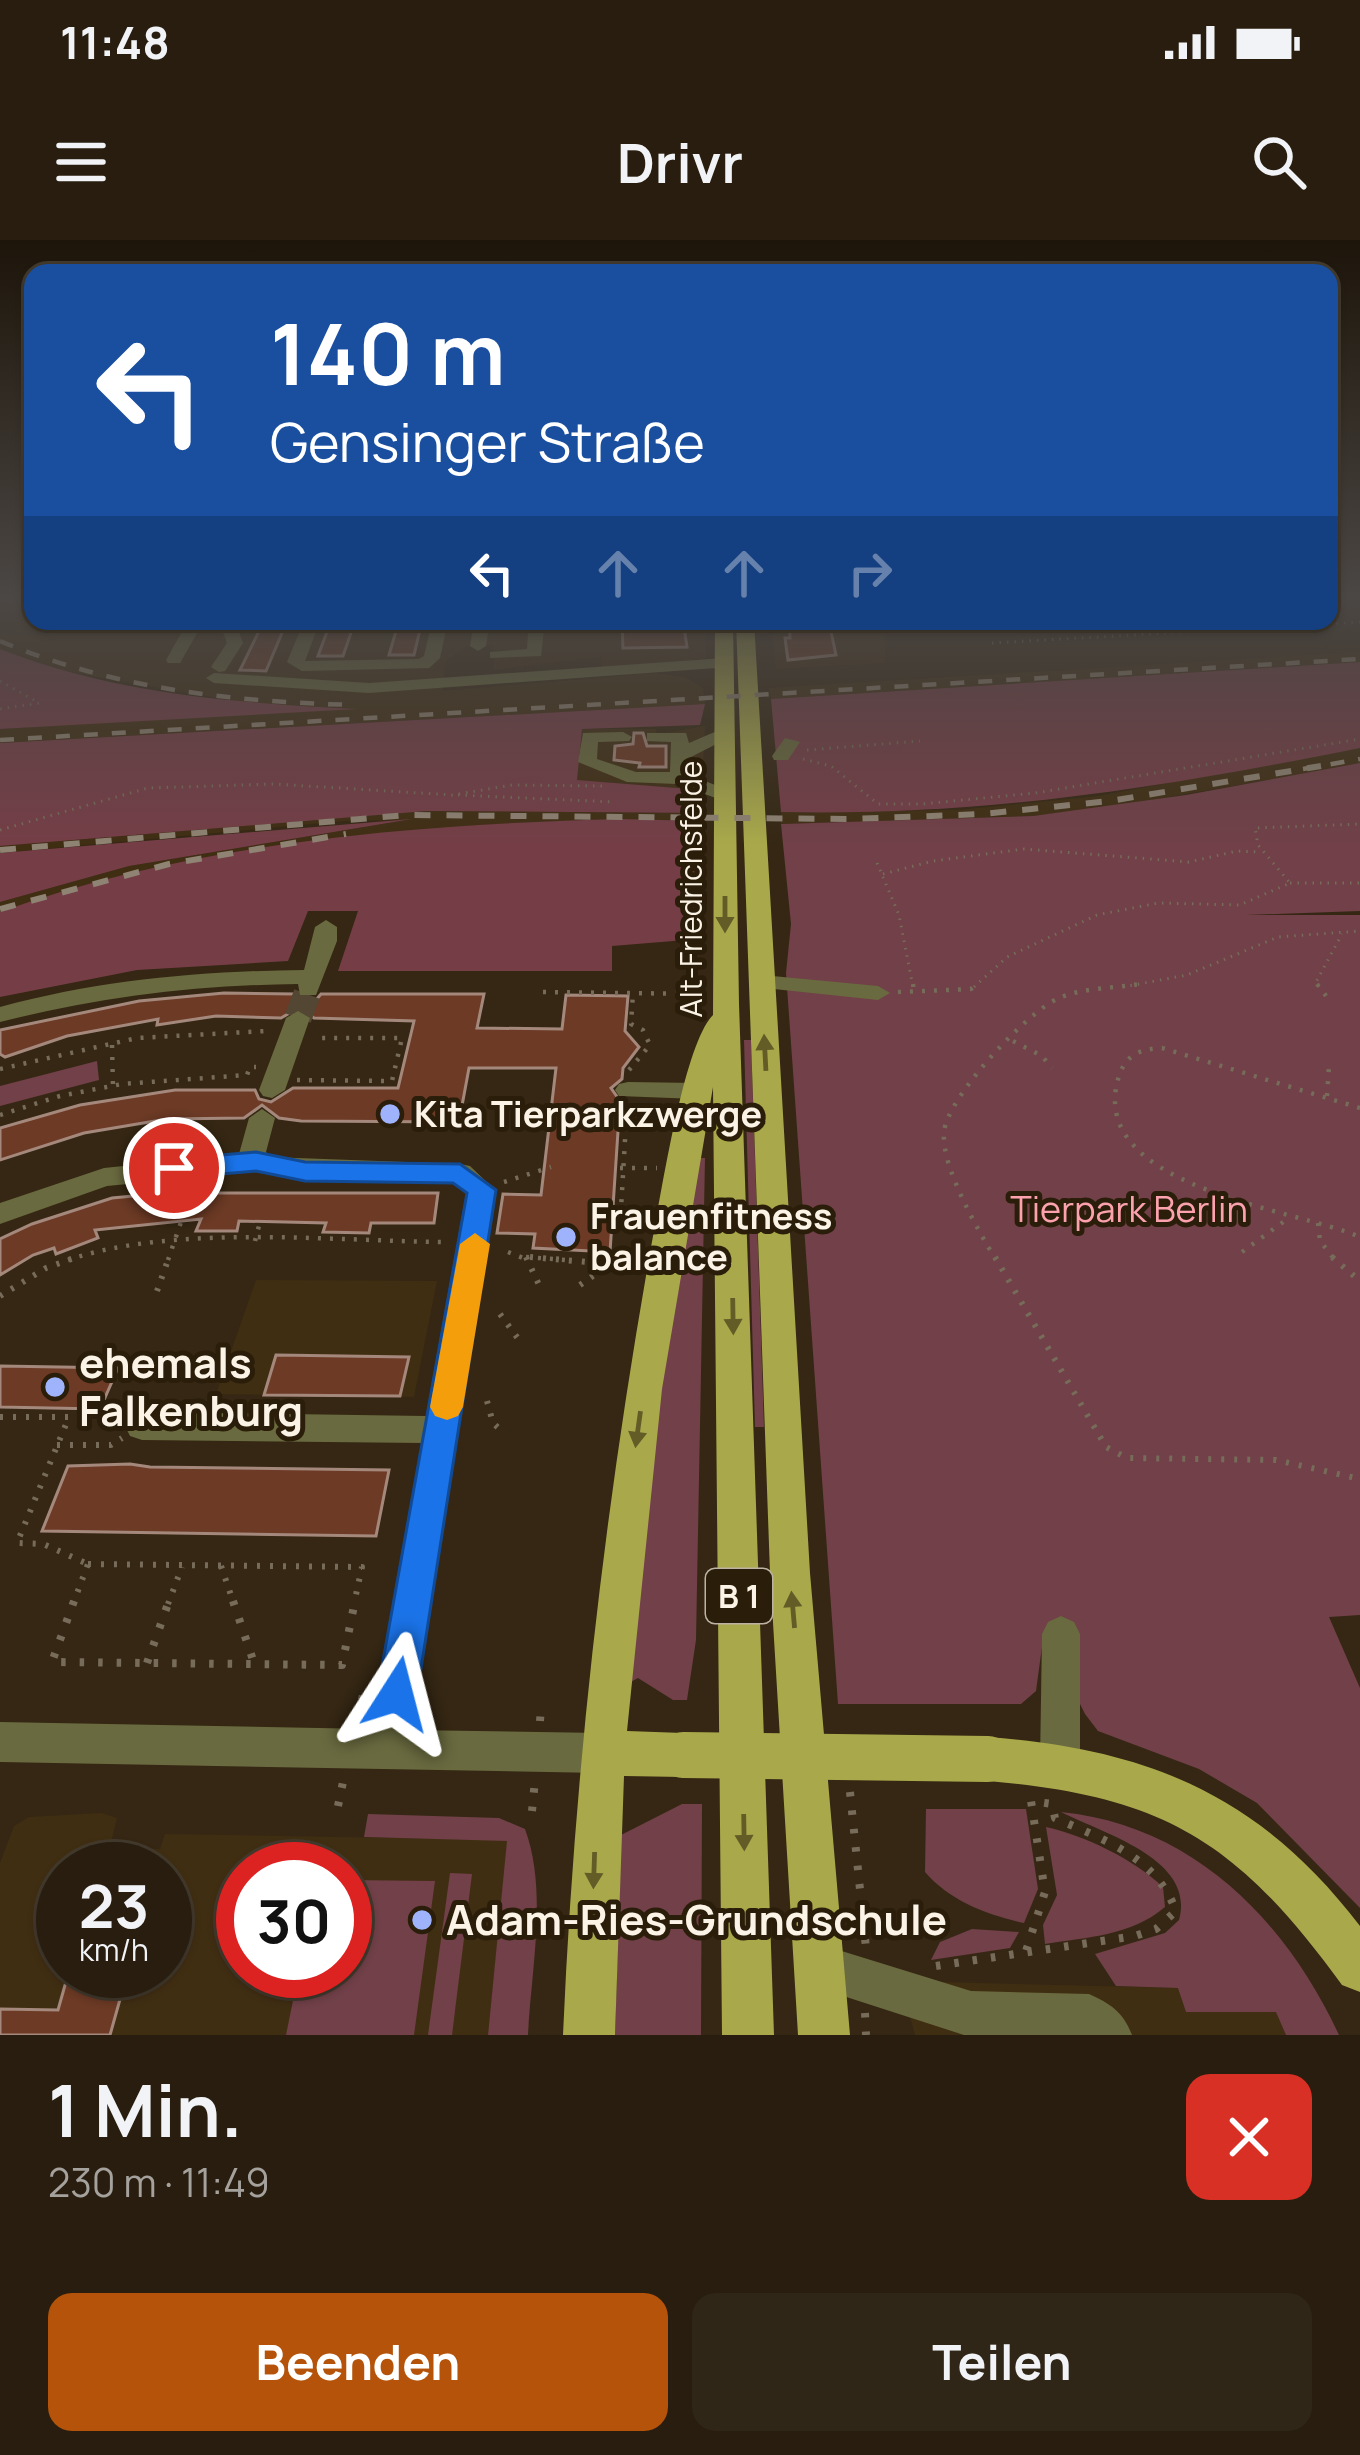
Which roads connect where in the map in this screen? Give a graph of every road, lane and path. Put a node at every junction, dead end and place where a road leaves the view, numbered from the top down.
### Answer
1 (257, 678) edge
2 (456, 678) edge
3 (528, 678) edge
4 (724, 678) edge
5 (758, 678) edge
6 (0, 681) edge
7 (459, 683) junction
8 (0, 709) edge
9 (724, 733) junction
10 (623, 737) dead end
11 (653, 737) dead end
12 (1360, 739) edge
13 (920, 741) dead end
14 (813, 749) dead end
15 (680, 755) junction
16 (809, 759) dead end
17 (634, 778) junction
18 (679, 778) junction
19 (612, 794) junction
20 (452, 795) junction
21 (724, 795) junction
22 (1360, 824) edge
23 (0, 830) edge
24 (1260, 852) junction
25 (877, 863) dead end
26 (883, 874) junction
27 (1290, 883) junction
28 (1360, 884) edge
29 (326, 927) dead end
30 (1360, 931) edge
31 (1343, 932) junction
32 (914, 991) junction
33 (543, 992) dead end
34 (730, 993) junction
35 (878, 993) joint
36 (1327, 997) dead end
37 (303, 1005) junction
38 (0, 1015) edge
39 (1011, 1040) junction
40 (112, 1042) junction
41 (1328, 1066) dead end
42 (1052, 1068) dead end
43 (0, 1069) edge
44 (113, 1087) junction
45 (628, 1090) dead end
46 (697, 1091) junction
47 (271, 1092) junction
48 (1326, 1099) junction
49 (1360, 1108) edge
50 (0, 1115) edge
51 (256, 1162) junction
52 (551, 1167) dead end
53 (620, 1168) dead end
54 (666, 1168) dead end
55 (482, 1190) junction
56 (0, 1214) edge
57 (1290, 1217) junction
58 (181, 1222) dead end
59 (260, 1222) dead end
60 (1318, 1223) junction
61 (1360, 1238) edge
62 (175, 1240) junction
63 (255, 1241) junction
64 (492, 1247) junction
65 (1242, 1252) dead end
66 (526, 1257) junction
67 (648, 1261) dead end
68 (610, 1264) junction
69 (1360, 1281) edge
70 (580, 1285) dead end
71 (540, 1287) dead end
72 (157, 1291) dead end
73 (0, 1296) edge
74 (500, 1314) dead end
75 (522, 1344) dead end
76 (487, 1401) dead end
77 (0, 1417) edge
78 (142, 1426) joint
79 (442, 1430) junction
80 (504, 1433) dead end
81 (57, 1445) junction
82 (1360, 1479) edge
83 (88, 1564) junction
84 (182, 1565) junction
85 (221, 1566) junction
86 (1061, 1634) dead end
87 (147, 1663) junction
88 (254, 1664) junction
89 (0, 1742) edge
90 (387, 1748) junction
91 (601, 1753) junction
92 (1046, 1762) junction
93 (847, 1778) dead end
94 (1026, 1952) junction
95 (866, 1958) dead end
96 (819, 1967) junction
97 (1360, 1967) edge
98 (920, 1969) dead end
99 (972, 2024) edge
100 (1096, 2029) edge
101 (590, 2035) edge
102 (748, 2035) edge
103 (824, 2035) edge

1 - 7 street
2 - 7 street
3 - 7 street
4 - 9 main road, Alt-Friedrichsfelde / B 1
5 - 34 main road, Alt-Friedrichsfelde / B 1
6 - 8 path
9 - 15 street
9 - 21 main road, Alt-Friedrichsfelde / B 1
10 - 17 street
11 - 15 street
12 - 16 path
13 - 14 path
15 - 18 street
17 - 18 street
17 - 19 street
18 - 21 street
19 - 20 path
19 - 20 path
20 - 23 path
21 -> 34 main road, Alt-Friedrichsfelde / B 1
22 - 24 path
24 - 26 path
24 - 27 path
25 - 26 path
26 - 32 path
27 - 28 path
27 - 32 path
29 - 37 street
30 - 31 path
31 - 36 path
31 - 39 path
32 - 35 path
33 - 34 path
34 - 35 street
34 - 46 main road
96 -> 34 main road, B 1
34 -> 102 main road, Alt-Friedrichsfelde / B 1
37 - 38 street
37 - 40 path
37 - 47 street
37 - 47 path
39 - 42 path
39 - 82 path
40 - 43 path
40 - 44 path
41 - 48 path
44 - 47 path
44 - 50 path
45 - 46 street
46 -> 91 main road
47 - 51 street
48 - 49 path
48 - 57 path
51 - 55 street
51 - 56 street
52 - 55 path
53 - 54 path
55 - 64 street
57 - 60 path
57 - 65 path
58 - 62 path
59 - 63 path
60 - 61 path
60 - 69 path
62 - 63 path
62 - 72 path
62 - 73 path
63 - 64 path
64 - 66 path
64 - 79 street
66 - 68 path
66 - 71 path
67 - 68 path
68 - 70 path
74 - 75 path
76 - 80 path
77 - 81 path
78 - 79 street
78 - 81 path
79 - 90 street
81 - 83 path
83 - 84 path
83 - 87 path
84 - 85 path
84 - 87 path
85 - 88 path
85 - 88 path
86 - 92 street
87 - 88 path
89 - 90 street
90 - 91 street
91 - 92 main road, bridge
91 -> 101 main road
92 - 97 main road
93 - 95 path
94 - 94 path
94 - 98 path
96 - 99 street
96 - 103 main road, B 1
99 - 100 street

